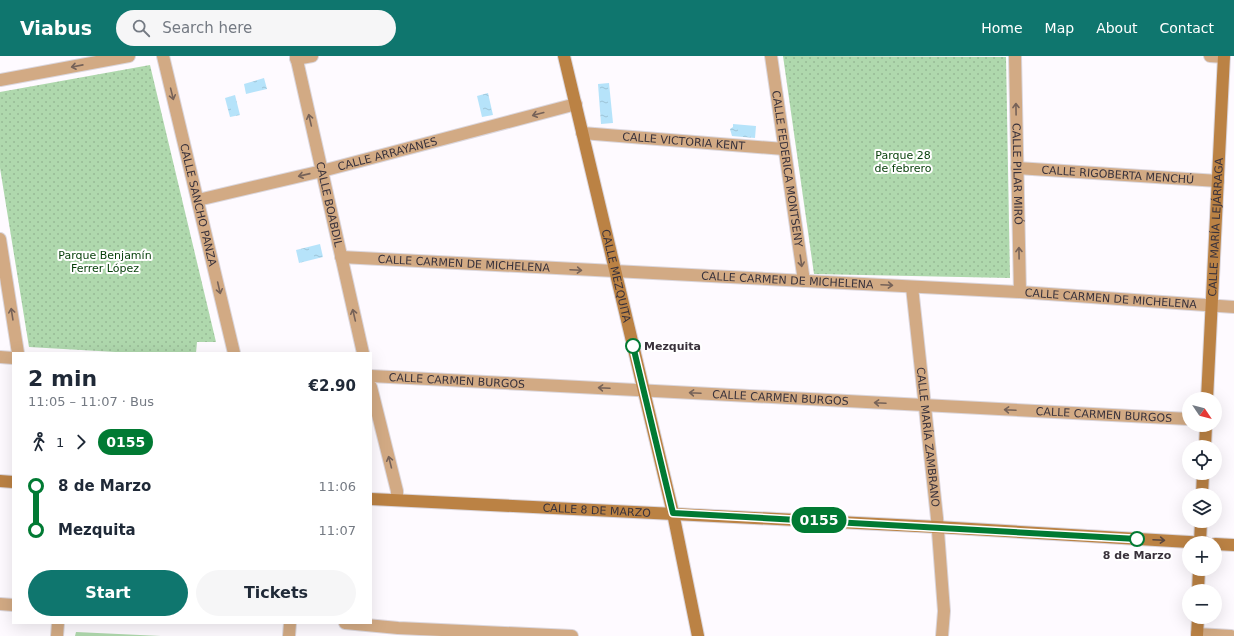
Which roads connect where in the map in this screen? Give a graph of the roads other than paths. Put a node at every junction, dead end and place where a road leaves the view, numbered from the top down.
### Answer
1 (129, 56) edge
2 (163, 56) edge
3 (312, 56) edge
4 (564, 56) edge
5 (771, 56) edge
6 (1015, 56) edge
7 (1210, 56) edge
8 (1224, 56) edge
9 (296, 58) edge
10 (0, 80) edge
11 (576, 104) junction
12 (582, 133) junction
13 (784, 149) junction
14 (1017, 168) junction
15 (322, 171) junction
16 (1218, 181) junction
17 (198, 200) junction
18 (0, 240) edge
19 (341, 257) junction
20 (615, 272) junction
21 (804, 281) junction
22 (912, 287) junction
23 (1020, 292) junction
24 (1212, 305) junction
25 (1234, 306) edge
26 (18, 352) edge
27 (234, 352) edge
28 (363, 352) edge
29 (0, 357) edge
30 (12, 358) edge
31 (372, 376) edge
32 (643, 390) junction
33 (372, 391) edge
34 (1207, 392) edge
35 (924, 405) junction
36 (1182, 419) edge
37 (0, 481) edge
38 (12, 482) edge
39 (372, 500) edge
40 (397, 500) junction
41 (673, 513) junction
42 (937, 527) junction
43 (1182, 542) edge
44 (1222, 544) edge
45 (1234, 545) edge
46 (0, 604) edge
47 (12, 605) edge
48 (58, 624) edge
49 (290, 624) edge
50 (351, 624) edge
51 (1198, 624) edge
52 (398, 632) edge
53 (510, 634) edge
54 (1197, 635) edge
55 (57, 636) edge
56 (289, 636) edge
57 (572, 636) edge
58 (698, 636) edge
59 (942, 636) edge
60 (1231, 636) edge

1 -> 10 street
2 -> 17 street, CALLE SANCHO PANZA
3 - 9 street
4 - 11 street, CALLE MEZQUITA
5 - 13 street, CALLE FEDERICA MONTSENY
14 -> 6 street, CALLE PILAR MIRÓ
7 - 8 street
8 - 16 street, CALLE MARÍA LEJÁRRAGA
15 -> 9 street, CALLE BOABDIL
11 - 12 street, CALLE MEZQUITA
11 -> 15 street, CALLE ARRAYANES
12 - 13 street, CALLE VICTORIA KENT
12 - 20 street, CALLE MEZQUITA
13 -> 21 street, CALLE FEDERICA MONTSENY
14 - 16 street, CALLE RIGOBERTA MENCHÚ
23 -> 14 street, CALLE PILAR MIRÓ
15 -> 17 street, CALLE ARRAYANES
15 - 19 street, CALLE BOABDIL
16 - 24 street, CALLE MARÍA LEJÁRRAGA
17 -> 27 street, CALLE SANCHO PANZA
26 -> 18 street
19 -> 20 street, CALLE CARMEN DE MICHELENA
28 -> 19 street, CALLE BOABDIL
20 - 21 street, CALLE CARMEN DE MICHELENA
20 - 32 street, CALLE MEZQUITA
21 -> 22 street, CALLE CARMEN DE MICHELENA
22 - 23 street, CALLE CARMEN DE MICHELENA
22 - 35 street, CALLE MARÍA ZAMBRANO
23 - 24 street, CALLE CARMEN DE MICHELENA
24 - 25 street, CALLE CARMEN DE MICHELENA
24 - 34 street, CALLE MARÍA LEJÁRRAGA
29 - 30 street
32 -> 31 street, CALLE CARMEN BURGOS
35 -> 32 street, CALLE CARMEN BURGOS
32 - 41 street, CALLE MEZQUITA
40 -> 33 street
36 -> 35 street, CALLE CARMEN BURGOS
35 - 42 street, CALLE MARÍA ZAMBRANO
37 - 38 street
39 - 40 street, CALLE 8 DE MARZO
40 - 41 street, CALLE 8 DE MARZO
41 - 42 street, CALLE 8 DE MARZO
41 - 58 street, CALLE MEZQUITA
42 -> 43 street, CALLE 8 DE MARZO
42 - 59 street, CALLE MARÍA ZAMBRANO
44 - 45 street
46 - 47 street
48 - 55 street
49 - 56 street
50 - 52 street
51 - 54 street
52 - 53 street
53 - 57 street
54 - 60 street

